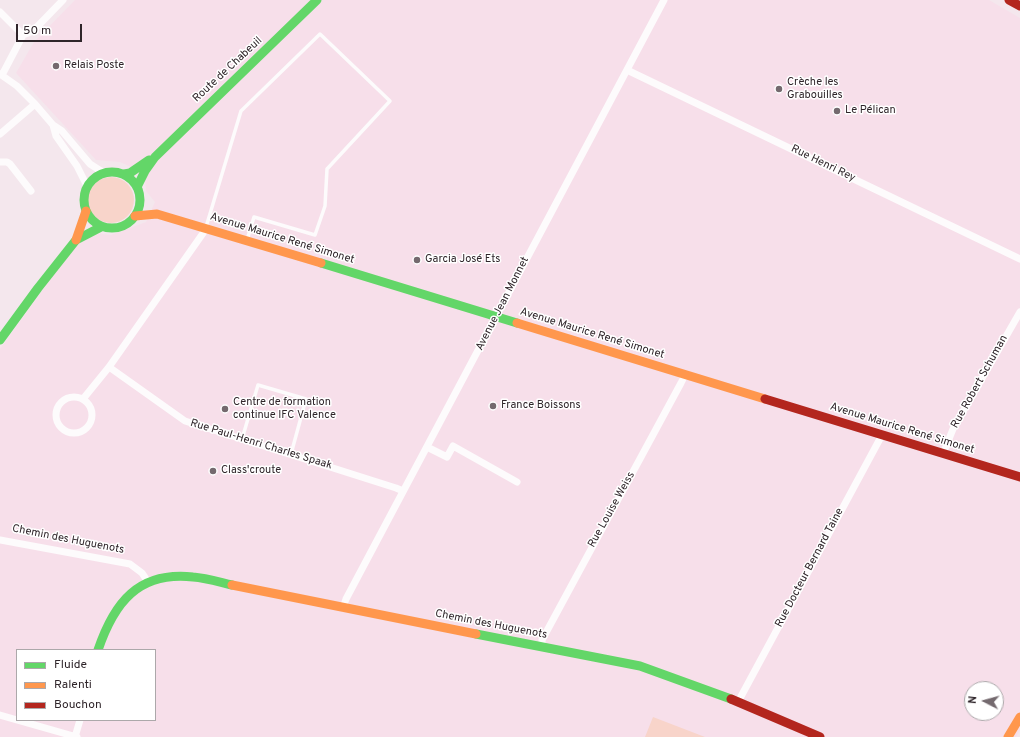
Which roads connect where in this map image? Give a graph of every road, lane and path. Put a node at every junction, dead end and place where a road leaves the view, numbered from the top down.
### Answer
1 (63, 0) edge
2 (317, 0) edge
3 (664, 0) edge
4 (1009, 0) edge
5 (1020, 6) edge
6 (0, 12) edge
7 (23, 35) junction
8 (627, 70) junction
9 (1, 75) edge
10 (36, 104) junction
11 (53, 125) junction
12 (0, 134) edge
13 (155, 157) junction
14 (0, 162) edge
15 (104, 173) junction
16 (124, 174) junction
17 (87, 186) junction
18 (137, 187) junction
19 (31, 191) dead end
20 (140, 201) junction
21 (86, 211) junction
22 (157, 214) junction
23 (136, 216) junction
24 (101, 227) junction
25 (206, 228) junction
26 (76, 240) junction
27 (246, 241) junction
28 (1020, 259) edge
29 (1020, 312) edge
30 (495, 317) junction
31 (0, 340) edge
32 (109, 367) junction
33 (685, 375) junction
34 (83, 399) junction
35 (882, 435) junction
36 (242, 439) junction
37 (427, 447) junction
38 (291, 454) junction
39 (943, 454) junction
40 (1020, 477) edge
41 (517, 482) dead end
42 (403, 491) junction
43 (0, 540) edge
44 (148, 582) junction
45 (343, 608) junction
46 (542, 647) junction
47 (98, 649) edge
48 (738, 702) junction
49 (0, 715) edge
50 (1020, 717) edge
51 (16, 720) edge
52 (18, 721) edge
53 (80, 721) edge
54 (58, 734) edge
55 (76, 737) edge
56 (820, 737) edge
57 (1008, 737) edge

1 - 7 street
2 - 13 street, Route de Chabeuil
3 - 8 street, Avenue Jean Monnet
4 - 5 street
6 - 7 street
7 - 9 street
8 - 28 street, Rue Henri Rey
8 - 30 street, Avenue Jean Monnet
9 - 10 street
10 - 11 street
10 - 12 street
11 - 15 street
11 - 17 street
13 - 16 street, Route de Chabeuil
13 - 18 street, Route de Chabeuil
14 - 19 street
15 - 16 street
15 - 17 street
16 - 18 street
17 - 21 street
18 - 20 street
20 - 22 street, Avenue Maurice René Simonet
20 - 23 street
21 - 24 street
21 - 26 street
22 - 23 street, Avenue Maurice René Simonet
22 - 25 street, Avenue Maurice René Simonet
23 - 24 street
24 - 26 street
25 - 27 street, Avenue Maurice René Simonet
25 - 27 lane
25 - 32 street
26 - 31 street
27 - 30 street, Avenue Maurice René Simonet
29 - 39 street, Rue Robert Schuman
30 - 33 street, Avenue Maurice René Simonet
30 - 37 street, Avenue Jean Monnet
32 - 34 street
32 - 36 street, Rue Paul-Henri Charles Spaak
33 - 35 street, Avenue Maurice René Simonet
33 - 46 street, Rue Louise Weiss
34 - 34 street
35 - 39 street, Avenue Maurice René Simonet
35 - 48 street, Rue Docteur Bernard Taine
36 - 38 street, Rue Paul-Henri Charles Spaak
36 - 38 lane
37 - 41 street
37 - 42 street, Avenue Jean Monnet
38 - 42 street, Rue Paul-Henri Charles Spaak
39 - 40 street, Avenue Maurice René Simonet
42 - 45 street, Avenue Jean Monnet
43 - 44 street, Chemin des Huguenots
44 - 45 street, Chemin des Huguenots
44 - 47 street, Chemin des Huguenots
45 - 46 street, Chemin des Huguenots
46 - 48 street, Chemin des Huguenots
48 - 56 street, Chemin des Huguenots
49 - 51 street
50 - 57 street
52 - 54 street
53 - 55 street
54 - 55 street

